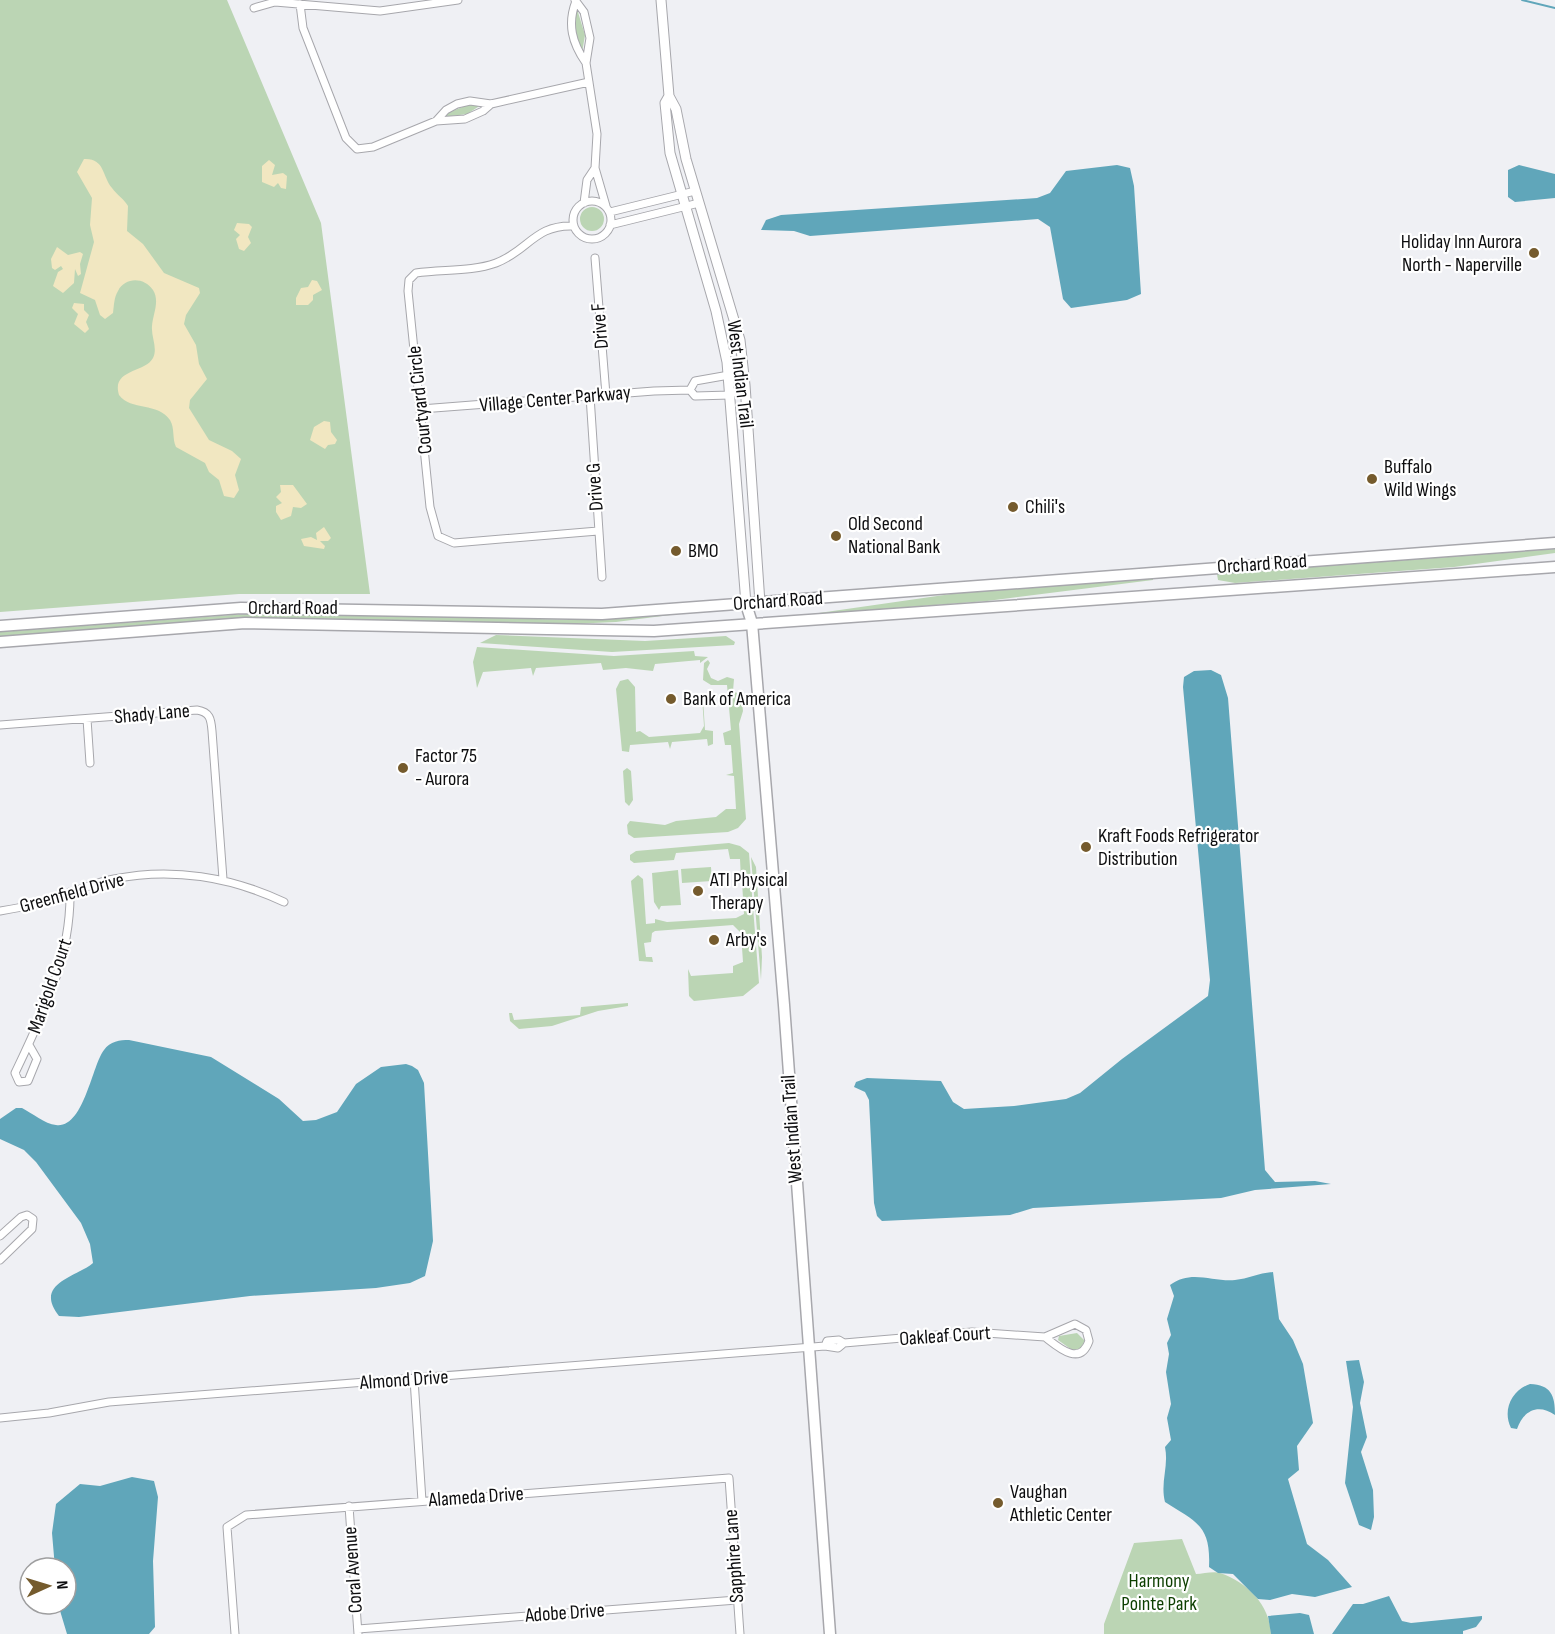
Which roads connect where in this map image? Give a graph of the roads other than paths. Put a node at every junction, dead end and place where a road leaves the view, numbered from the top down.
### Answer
1 (458, 0) edge
2 (576, 0) edge
3 (661, 0) edge
4 (421, 2) edge
5 (300, 4) junction
6 (254, 8) dead end
7 (586, 63) junction
8 (589, 82) junction
9 (669, 96) junction
10 (491, 104) junction
11 (436, 121) junction
12 (595, 168) junction
13 (695, 191) junction
14 (681, 195) junction
15 (584, 203) junction
16 (699, 203) junction
17 (684, 206) junction
18 (608, 209) junction
19 (610, 225) junction
20 (574, 226) junction
21 (595, 258) dead end
22 (729, 375) junction
23 (745, 385) junction
24 (690, 390) junction
25 (606, 395) junction
26 (730, 395) junction
27 (590, 396) junction
28 (421, 408) junction
29 (598, 531) junction
30 (1555, 543) edge
31 (1555, 567) edge
32 (602, 577) dead end
33 (760, 603) junction
34 (746, 604) junction
35 (752, 623) junction
36 (0, 627) edge
37 (0, 642) edge
38 (87, 719) junction
39 (0, 725) edge
40 (90, 763) dead end
41 (223, 879) junction
42 (70, 892) junction
43 (284, 902) dead end
44 (0, 911) edge
45 (29, 1045) junction
46 (0, 1236) edge
47 (0, 1260) edge
48 (1045, 1337) junction
49 (809, 1349) junction
50 (414, 1379) junction
51 (0, 1418) edge
52 (729, 1478) joint
53 (423, 1501) junction
54 (349, 1506) junction
55 (737, 1600) junction
56 (358, 1631) edge
57 (235, 1634) edge
58 (740, 1634) edge
59 (830, 1634) edge

1 - 4 street
2 - 7 street
2 - 7 street
3 - 9 street, West Indian Trail
4 - 5 street
5 - 6 street
5 - 11 street
7 - 8 street
8 - 10 street
8 - 12 street
9 - 13 street, West Indian Trail
9 - 14 street, West Indian Trail
10 - 11 street
10 - 11 street
12 - 15 street
12 - 18 street
13 - 14 street
13 - 16 street, West Indian Trail
14 - 17 street, West Indian Trail
14 - 18 street
15 - 18 street
15 - 20 street
16 - 17 street
16 - 23 street, West Indian Trail
17 - 19 street
17 - 22 street, West Indian Trail
18 - 19 street
19 - 20 street
20 - 28 street, Courtyard Circle
21 - 25 street, Drive F
22 - 23 street
22 - 24 street, Village Center Parkway
22 - 26 street, West Indian Trail
23 - 26 street
23 - 33 street, West Indian Trail
24 - 25 street, Village Center Parkway
24 - 26 street, Village Center Parkway
25 - 27 street, Village Center Parkway
26 - 34 street, West Indian Trail
27 - 28 street, Village Center Parkway
27 - 29 street, Drive G
28 - 29 street, Courtyard Circle
29 - 32 street, Drive G
30 - 33 main road, Orchard Road
31 - 35 main road, Orchard Road
33 - 34 main road, Orchard Road
33 - 35 main road, West Indian Trail
34 - 35 main road, West Indian Trail
34 - 36 main road, Orchard Road
35 - 37 main road, Orchard Road
35 - 49 main road, West Indian Trail
38 - 39 street, Shady Lane
38 - 40 street
38 - 41 street, Shady Lane
41 - 42 street, Greenfield Drive
41 - 43 street, Greenfield Drive
42 - 44 street, Greenfield Drive
42 - 45 street, Marigold Court
45 - 45 street, Marigold Court
46 - 47 street
48 - 48 street, Oakleaf Court
48 - 49 street, Oakleaf Court
49 - 50 street, Almond Drive
49 - 59 main road, West Indian Trail
50 - 51 street, Almond Drive
50 - 53 street
52 - 53 street, Alameda Drive
52 - 55 street, Sapphire Lane
53 - 54 street, Alameda Drive
54 - 56 street, Coral Avenue
54 - 57 street, Alameda Drive
55 - 56 street, Adobe Drive
55 - 58 street, Sapphire Lane

